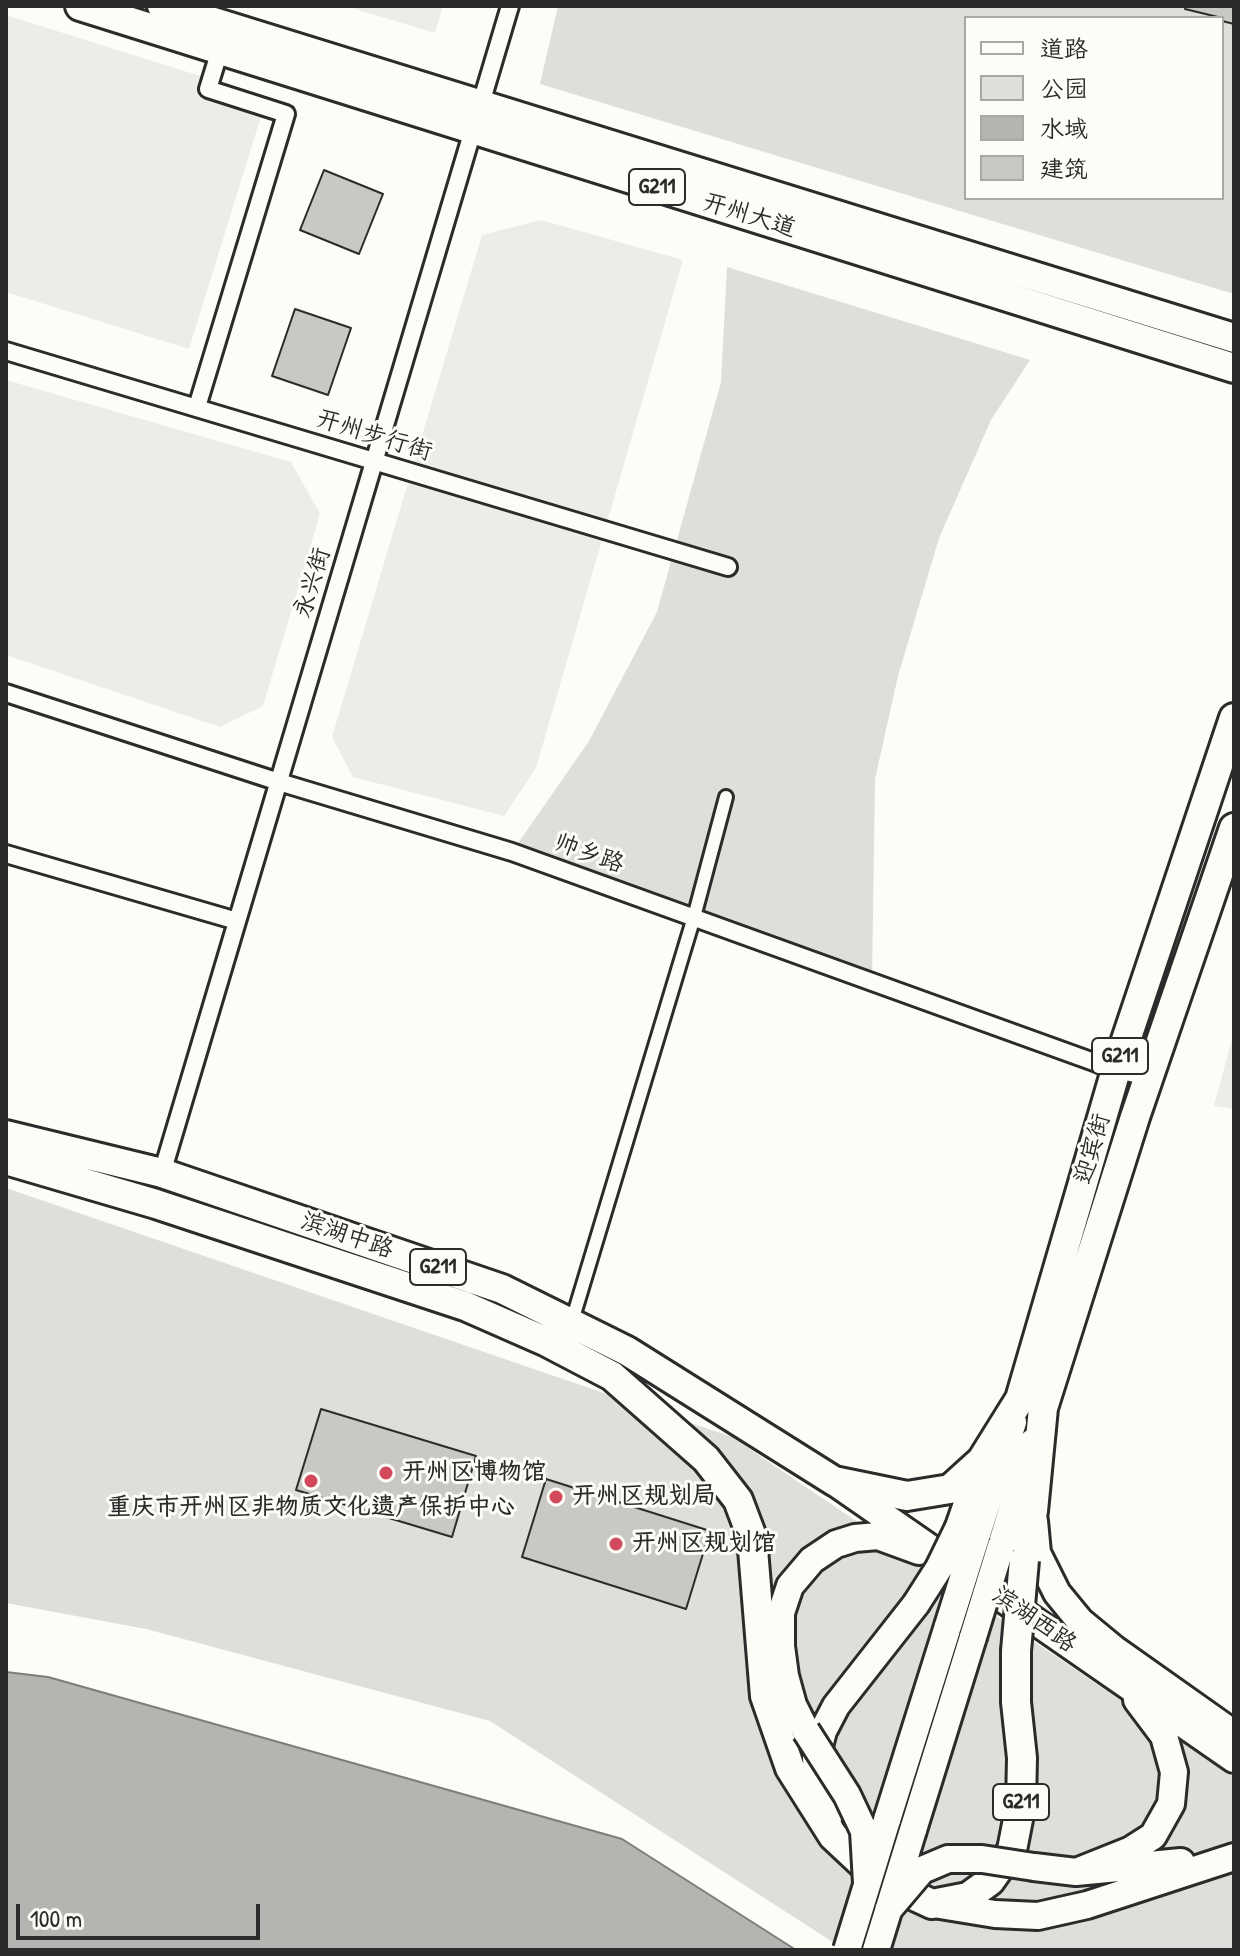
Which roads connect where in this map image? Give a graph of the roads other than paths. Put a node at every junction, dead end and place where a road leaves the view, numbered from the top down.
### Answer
1 (80, 6) edge
2 (162, 6) edge
3 (510, 6) edge
4 (220, 50) junction
5 (477, 118) junction
6 (1234, 338) edge
7 (6, 351) edge
8 (1234, 368) edge
9 (197, 407) junction
10 (375, 462) junction
11 (728, 567) dead end
12 (6, 693) edge
13 (1234, 718) edge
14 (279, 782) junction
15 (726, 797) dead end
16 (1234, 828) edge
17 (6, 854) edge
18 (694, 917) junction
19 (237, 921) junction
20 (1116, 1070) junction
21 (1149, 1077) junction
22 (6, 1135) edge
23 (6, 1160) edge
24 (162, 1173) junction
25 (572, 1321) junction
26 (1032, 1404) junction
27 (982, 1460) junction
28 (834, 1481) junction
29 (1033, 1511) junction
30 (968, 1530) junction
31 (1012, 1553) junction
32 (953, 1563) junction
33 (1124, 1683) junction
34 (1234, 1734) edge
35 (1234, 1759) edge
36 (833, 1836) junction
37 (1234, 1856) edge
38 (1076, 1872) junction
39 (867, 1883) junction
40 (932, 1904) junction
41 (888, 1910) junction
42 (847, 1950) edge
43 (876, 1950) edge

1 - 4 highway, 开州大道 / G211
2 - 5 highway, 开州大道 / G211
3 - 5 street, 永兴街
4 - 5 highway, 开州大道 / G211
4 - 9 street
5 - 6 highway, 开州大道 / G211
5 - 8 highway, 开州大道 / G211
5 - 10 street, 永兴街
7 - 9 street, 开州步行街
9 - 10 street, 开州步行街
10 - 11 street, 开州步行街
10 - 14 street, 永兴街
12 - 14 street, 帅乡路
13 - 20 highway, 迎宾街 / G211
14 - 18 street, 帅乡路
14 - 19 street, 永兴街
15 - 18 street
16 - 21 highway, 迎宾街 / G211
17 - 19 street
18 - 20 street, 帅乡路
18 - 25 street
19 - 24 street, 永兴街
20 - 21 street, 帅乡路
20 - 26 highway, 迎宾街 / G211
21 - 26 highway, 迎宾街 / G211
22 - 24 highway, 滨湖中路 / G211
23 - 36 highway, 滨湖中路 / G211
24 - 25 highway, 滨湖中路 / G211
25 - 28 highway, 滨湖中路 / G211
26 - 27 highway, G211
26 - 29 highway, G211
26 - 30 main road
26 - 31 main road
27 - 28 highway, G211
27 - 30 main road
28 - 32 main road, 滨湖西路
29 - 31 highway, G211
29 - 34 main road
30 - 36 main road, bridge
30 - 39 main road, bridge
31 - 40 highway, G211, bridge
31 - 41 main road, bridge
32 - 33 main road, 滨湖西路
32 - 39 main road, bridge
33 - 35 main road, 滨湖西路
33 - 38 main road
36 - 40 highway, G211
37 - 38 main road
37 - 40 main road
38 - 41 main road, bridge
39 - 42 main road, bridge
41 - 43 main road, bridge

